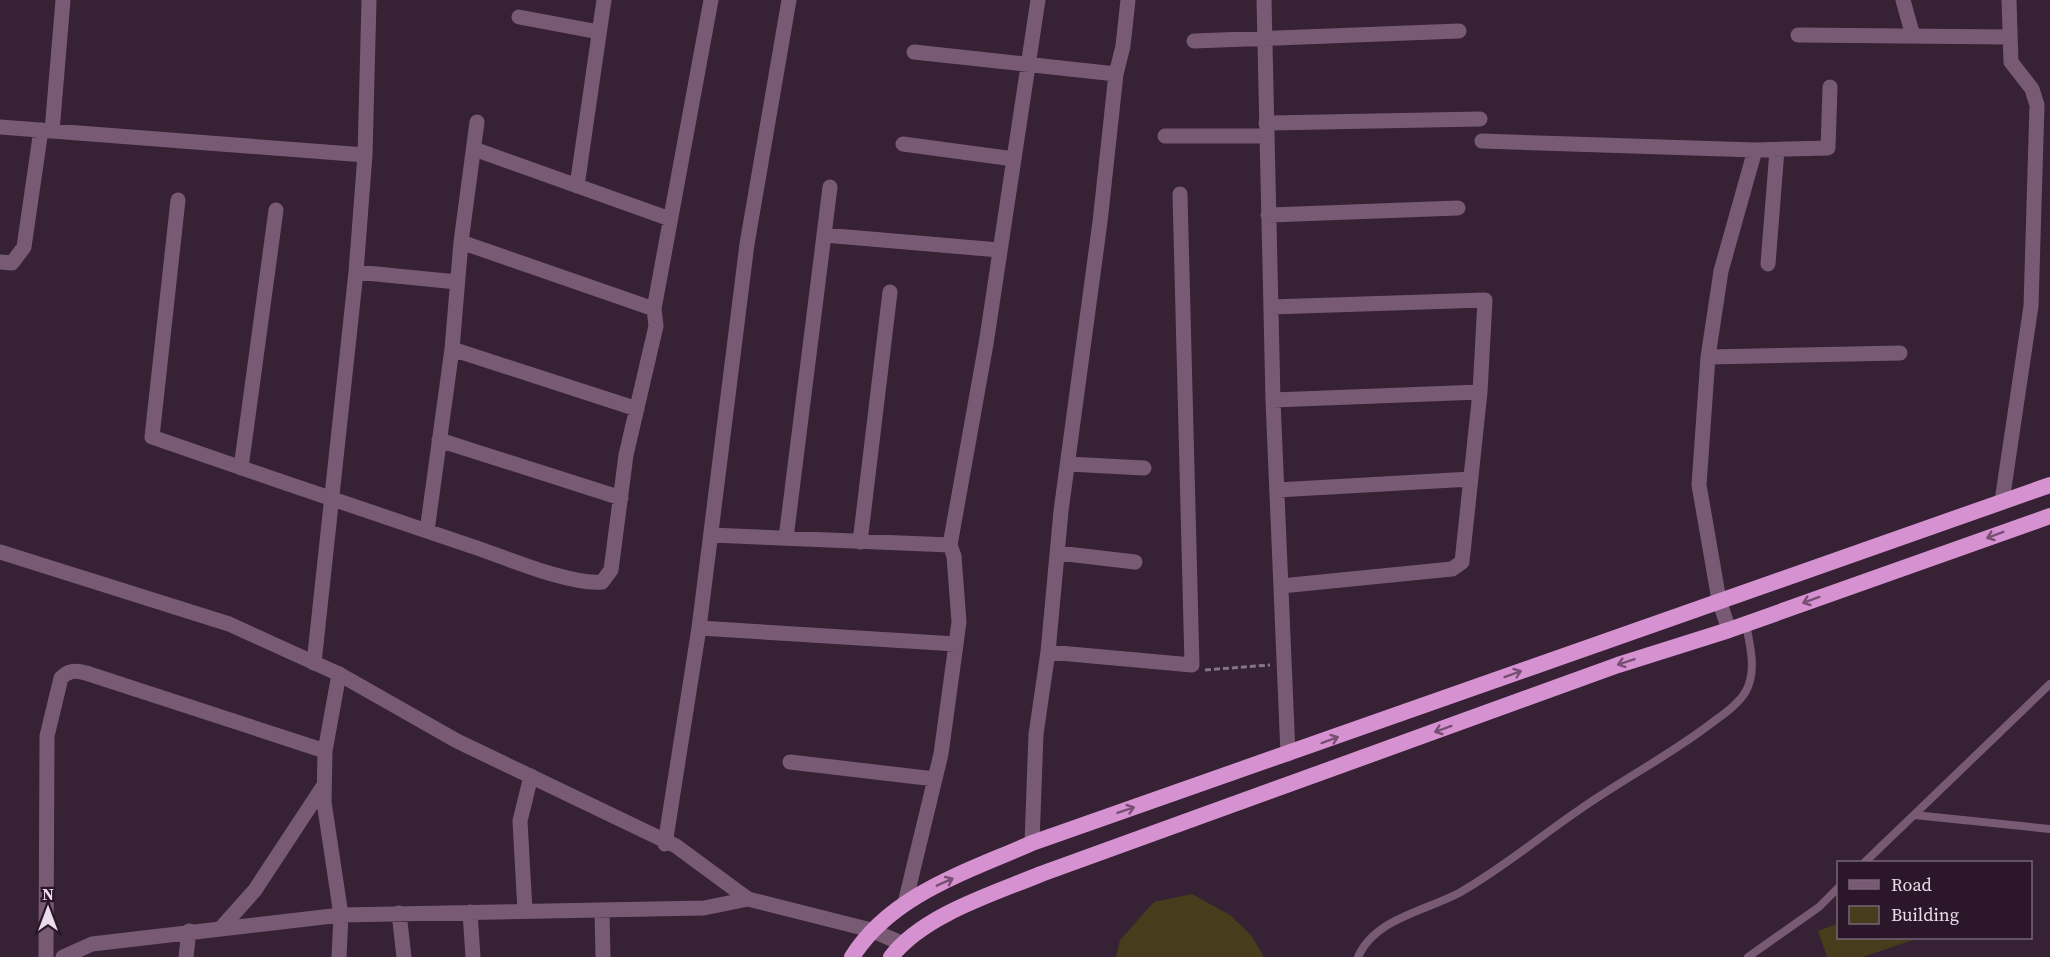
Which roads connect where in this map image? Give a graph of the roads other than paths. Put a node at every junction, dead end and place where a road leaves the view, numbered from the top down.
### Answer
1 (63, 0) edge
2 (369, 0) edge
3 (604, 0) edge
4 (711, 0) edge
5 (789, 0) edge
6 (1038, 0) edge
7 (1128, 0) edge
8 (1264, 0) edge
9 (1903, 0) edge
10 (2009, 0) edge
11 (519, 17) dead end
12 (1459, 31) dead end
13 (599, 32) junction
14 (1798, 35) dead end
15 (1913, 36) junction
16 (1266, 37) junction
17 (2009, 37) junction
18 (1194, 42) dead end
19 (914, 52) dead end
20 (1028, 66) junction
21 (1116, 74) junction
22 (1830, 87) dead end
23 (1480, 119) dead end
24 (477, 122) dead end
25 (0, 127) edge
26 (47, 130) junction
27 (1266, 130) junction
28 (1165, 136) dead end
29 (1482, 141) dead end
30 (903, 144) dead end
31 (474, 149) junction
32 (1755, 150) junction
33 (1777, 150) junction
34 (365, 155) junction
35 (1014, 159) junction
36 (578, 186) junction
37 (830, 187) dead end
38 (1180, 194) dead end
39 (178, 200) dead end
40 (1458, 208) dead end
41 (276, 210) dead end
42 (1268, 215) junction
43 (670, 219) junction
44 (824, 235) junction
45 (461, 242) junction
46 (999, 250) junction
47 (0, 262) edge
48 (1768, 264) dead end
49 (356, 272) junction
50 (457, 282) junction
51 (890, 292) dead end
52 (1270, 307) junction
53 (654, 309) junction
54 (452, 349) junction
55 (1900, 353) dead end
56 (1708, 357) junction
57 (1480, 392) junction
58 (1273, 400) junction
59 (637, 409) junction
60 (439, 440) junction
61 (1068, 464) junction
62 (241, 468) junction
63 (1144, 468) dead end
64 (1471, 479) junction
65 (2050, 485) edge
66 (1276, 490) junction
67 (621, 498) junction
68 (333, 500) junction
69 (2002, 501) junction
70 (2050, 516) edge
71 (427, 531) junction
72 (711, 535) junction
73 (786, 538) junction
74 (860, 542) junction
75 (950, 545) junction
76 (0, 552) edge
77 (1058, 553) junction
78 (1135, 562) dead end
79 (1281, 586) junction
80 (1719, 600) junction
81 (1746, 623) junction
82 (699, 628) junction
83 (1729, 630) junction
84 (956, 644) junction
85 (1048, 652) junction
86 (314, 663) junction
87 (339, 674) junction
88 (2050, 684) edge
89 (325, 751) junction
90 (1288, 754) junction
91 (790, 762) dead end
92 (531, 777) junction
93 (935, 779) junction
94 (324, 785) junction
95 (1914, 815) junction
96 (2050, 829) edge
97 (1032, 843) junction
98 (665, 844) junction
99 (1866, 861) edge
100 (1837, 890) edge
101 (748, 899) junction
102 (905, 903) junction
103 (602, 910) junction
104 (525, 911) junction
105 (470, 912) junction
106 (399, 914) junction
107 (341, 915) junction
108 (221, 927) junction
109 (871, 930) junction
110 (189, 931) junction
111 (901, 943) junction
112 (46, 957) edge
113 (63, 957) edge
114 (186, 957) edge
115 (339, 957) edge
116 (404, 957) edge
117 (473, 957) edge
118 (603, 957) edge
119 (852, 957) edge
120 (891, 957) edge
121 (1358, 957) edge
122 (1748, 957) edge

1 - 26 street
2 - 34 street
3 - 13 street
4 - 43 street
5 - 72 street
6 - 20 street
7 - 21 street
8 - 16 street
9 - 15 street
10 - 17 street
11 - 13 street
12 - 16 street
13 - 36 street
14 - 15 street
15 - 17 street
16 - 18 street
16 - 27 street
17 - 69 street
19 - 20 street
20 - 21 street
20 - 35 street
21 - 61 street
22 - 33 street
23 - 27 street
24 - 31 street
25 - 26 street
26 - 34 street
26 - 47 street
27 - 28 street
27 - 42 street
29 - 32 street
30 - 35 street
31 - 36 street
31 - 45 street
32 - 33 street
32 - 56 street
33 - 48 street
34 - 49 street
35 - 46 street
36 - 43 street
37 - 44 street
38 - 85 street
39 - 62 street
40 - 42 street
41 - 62 street
42 - 52 street
43 - 53 street
44 - 46 street
44 - 73 street
45 - 50 street
45 - 53 street
46 - 75 street
49 - 50 street
49 - 68 street
50 - 54 street
51 - 74 street
52 - 57 street
52 - 58 street
53 - 59 street
54 - 59 street
54 - 60 street
55 - 56 street
56 - 80 street
57 - 58 street
57 - 64 street
58 - 66 street
59 - 67 street
60 - 67 street
60 - 71 street
61 - 63 street
61 - 77 street
62 - 68 street
64 - 66 street
64 - 79 street
65 - 69 highway
66 - 79 street
67 - 71 street
68 - 71 street
68 - 86 street
69 - 80 highway
70 -> 81 highway
72 - 73 street
72 - 82 street
73 - 74 street
74 - 75 street
75 - 84 street
76 - 86 street
77 - 78 street
77 - 85 street
79 - 90 street
80 - 83 street
90 -> 80 highway
81 - 83 highway
81 - 121 lane
82 - 84 street
82 - 98 street
83 -> 111 highway
84 - 93 street
85 - 97 street
86 - 87 street
87 - 89 street
87 - 92 street
88 - 95 lane
89 - 94 street
89 - 112 street
97 -> 90 highway
91 - 93 street
92 - 98 street
92 - 104 street
93 - 102 street
94 - 107 street
94 - 108 street
95 - 96 lane
95 - 99 lane
102 -> 97 highway
98 - 101 street
100 - 122 lane
101 - 103 street
101 - 109 street
102 - 109 highway
103 - 104 street
103 - 118 street
104 - 105 street
105 - 106 street
105 - 117 street
106 - 107 street
106 - 116 street
107 - 108 street
107 - 115 street
108 - 110 street
109 - 111 street
109 - 119 highway
110 - 113 street
110 - 114 street
111 - 120 highway

